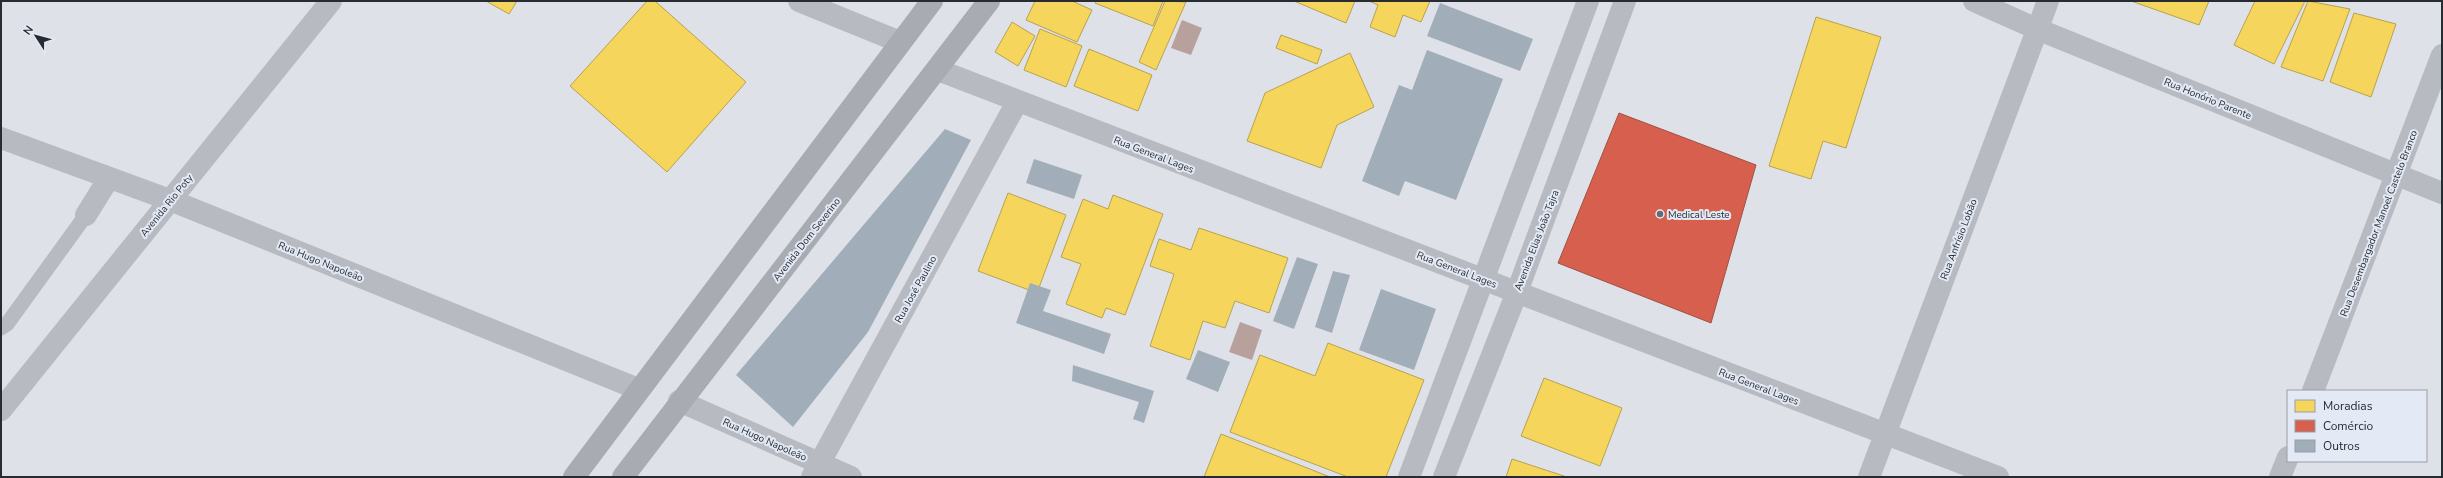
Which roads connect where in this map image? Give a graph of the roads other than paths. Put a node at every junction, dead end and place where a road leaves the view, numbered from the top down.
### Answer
1 (331, 1) edge
2 (799, 1) edge
3 (932, 1) edge
4 (989, 1) edge
5 (1588, 1) edge
6 (1625, 1) edge
7 (1974, 1) edge
8 (2048, 1) edge
9 (2037, 29) junction
10 (900, 42) junction
11 (2442, 55) edge
12 (938, 70) junction
13 (1017, 102) junction
14 (1, 138) edge
15 (2396, 176) junction
16 (109, 178) junction
17 (2442, 193) edge
18 (170, 200) junction
19 (86, 215) joint
20 (1483, 280) junction
21 (1516, 292) junction
22 (1, 328) edge
23 (638, 389) junction
24 (2313, 390) edge
25 (679, 401) junction
26 (1, 410) edge
27 (1885, 434) junction
28 (2287, 460) edge
29 (816, 470) edge
30 (574, 477) edge
31 (623, 477) edge
32 (851, 477) edge
33 (1409, 477) edge
34 (1444, 477) edge
35 (1869, 477) edge
36 (1998, 477) edge
37 (2280, 477) edge

1 - 18 street, Avenida Rio Poty
2 - 10 street
3 - 10 main road
4 - 12 main road, Avenida Dom Severino
5 - 20 street
6 - 21 street, Avenida Elias João Tajra
7 - 9 street, Rua Honório Parente
8 - 9 street, Rua Anfrísio Lobão
9 - 15 street, Rua Honório Parente
9 - 27 street, Rua Anfrísio Lobão
10 - 23 main road
11 - 15 street, Rua Desembargador Manoel Castelo Branco
12 - 13 street, Rua General Lages
12 - 25 main road, Avenida Dom Severino
13 - 20 street, Rua General Lages
13 - 29 street, Rua José Paulino
14 - 16 street, Rua Hugo Napoleão
15 - 17 street, Rua Honório Parente
15 - 24 street, Rua Desembargador Manoel Castelo Branco
16 - 18 street, Rua Hugo Napoleão
16 - 19 street
18 - 23 street, Rua Hugo Napoleão
18 - 26 street, Avenida Rio Poty
19 - 22 lane
20 - 21 street, Rua General Lages
20 - 33 street
21 - 27 street, Rua General Lages
21 - 34 street, Avenida Elias João Tajra
23 - 30 main road
25 - 29 street, Rua Hugo Napoleão
25 - 31 main road, Avenida Dom Severino
27 - 35 street, Rua Anfrísio Lobão
27 - 36 street, Rua General Lages
28 - 37 street
29 - 32 street, Rua Hugo Napoleão

